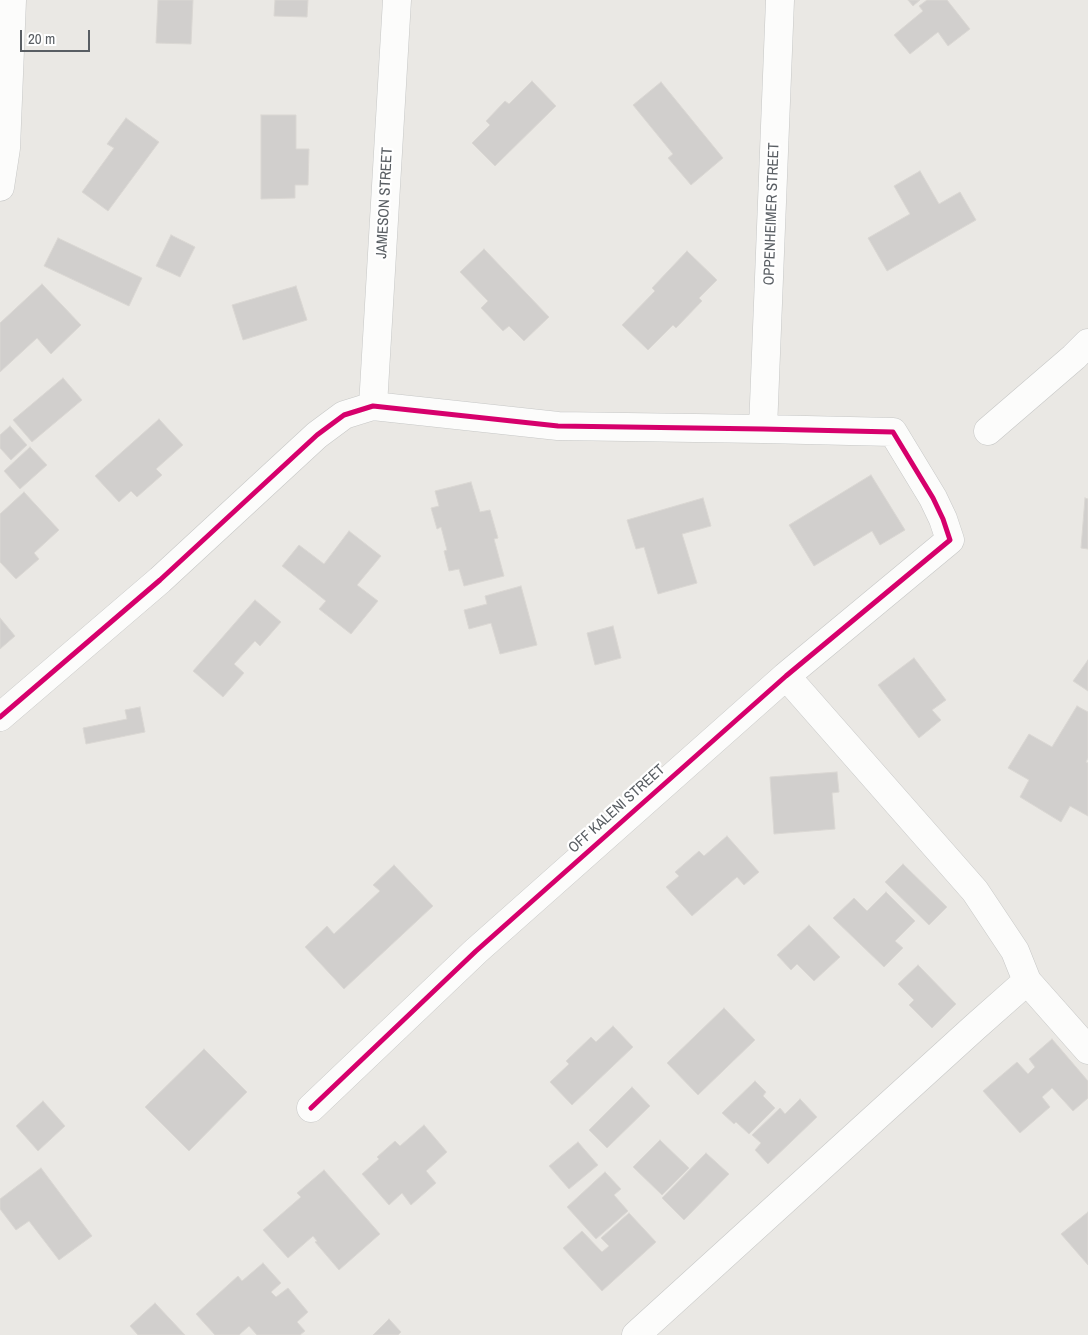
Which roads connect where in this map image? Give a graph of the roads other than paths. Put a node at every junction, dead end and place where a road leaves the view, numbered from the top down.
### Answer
1 (12, 0) edge
2 (397, 0) edge
3 (780, 0) edge
4 (0, 187) edge
5 (1088, 343) edge
6 (373, 406) junction
7 (763, 429) junction
8 (988, 431) dead end
9 (786, 676) junction
10 (0, 717) edge
11 (1027, 982) junction
12 (1088, 1050) edge
13 (311, 1108) dead end
14 (636, 1335) edge

1 - 4 street
2 - 6 street, JAMESON STREET
3 - 7 street, OPPENHEIMER STREET
5 - 8 street
6 - 7 street
6 - 10 street
7 - 9 street, OFF KALENI STREET
9 - 11 street
9 - 13 street, OFF KALENI STREET
11 - 12 street
11 - 14 street

